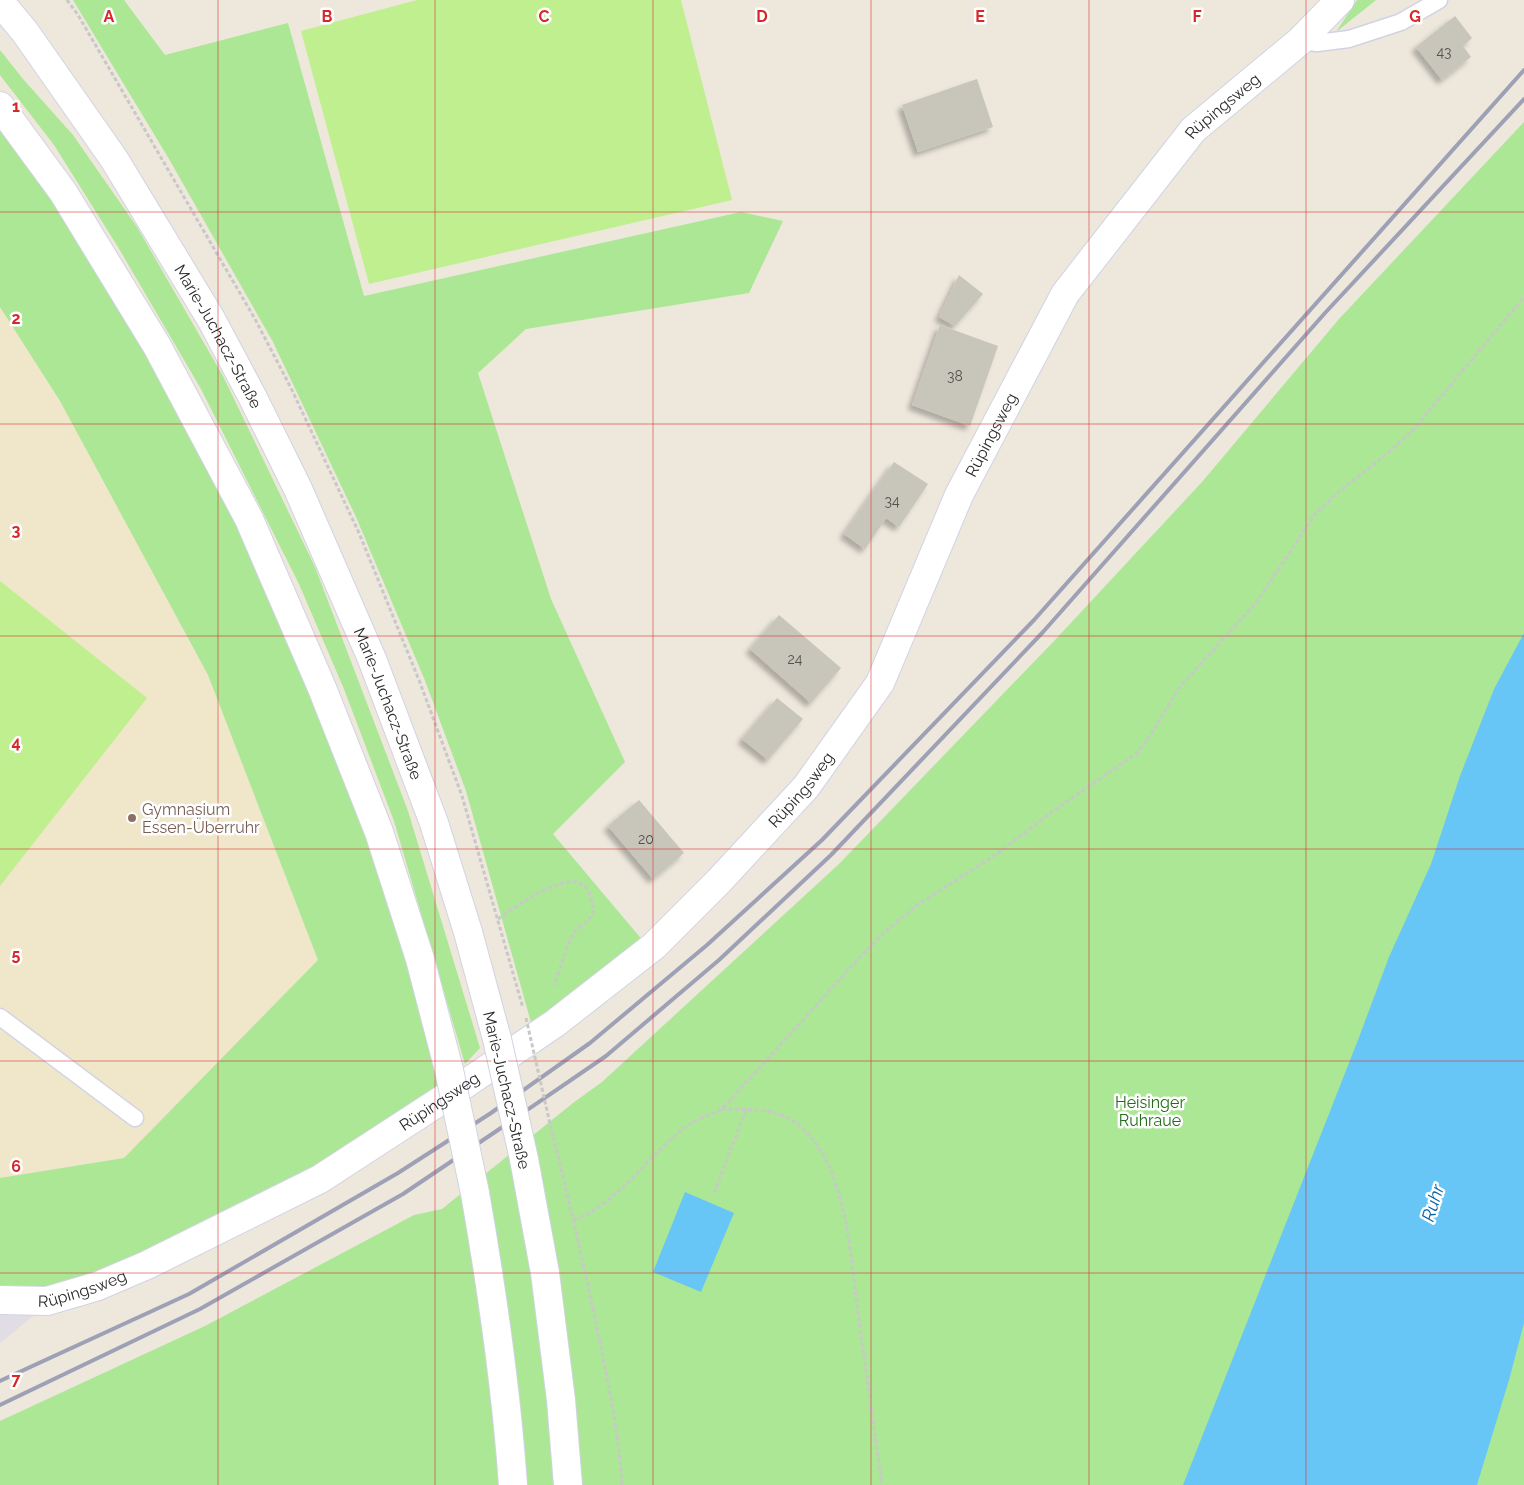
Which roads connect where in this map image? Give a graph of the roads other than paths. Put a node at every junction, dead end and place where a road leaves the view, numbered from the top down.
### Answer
1 (1340, 0) edge
2 (1439, 0) edge
3 (0, 2) edge
4 (1300, 41) junction
5 (0, 106) edge
6 (0, 1017) edge
7 (135, 1118) dead end
8 (0, 1300) edge
9 (513, 1485) edge
10 (568, 1485) edge

1 - 4 main road, Rüpingsweg
2 - 4 lane
3 - 10 main road, Marie-Juchacz-Straße, bridge
4 - 8 main road, Rüpingsweg
5 - 9 main road, bridge
6 - 7 lane

